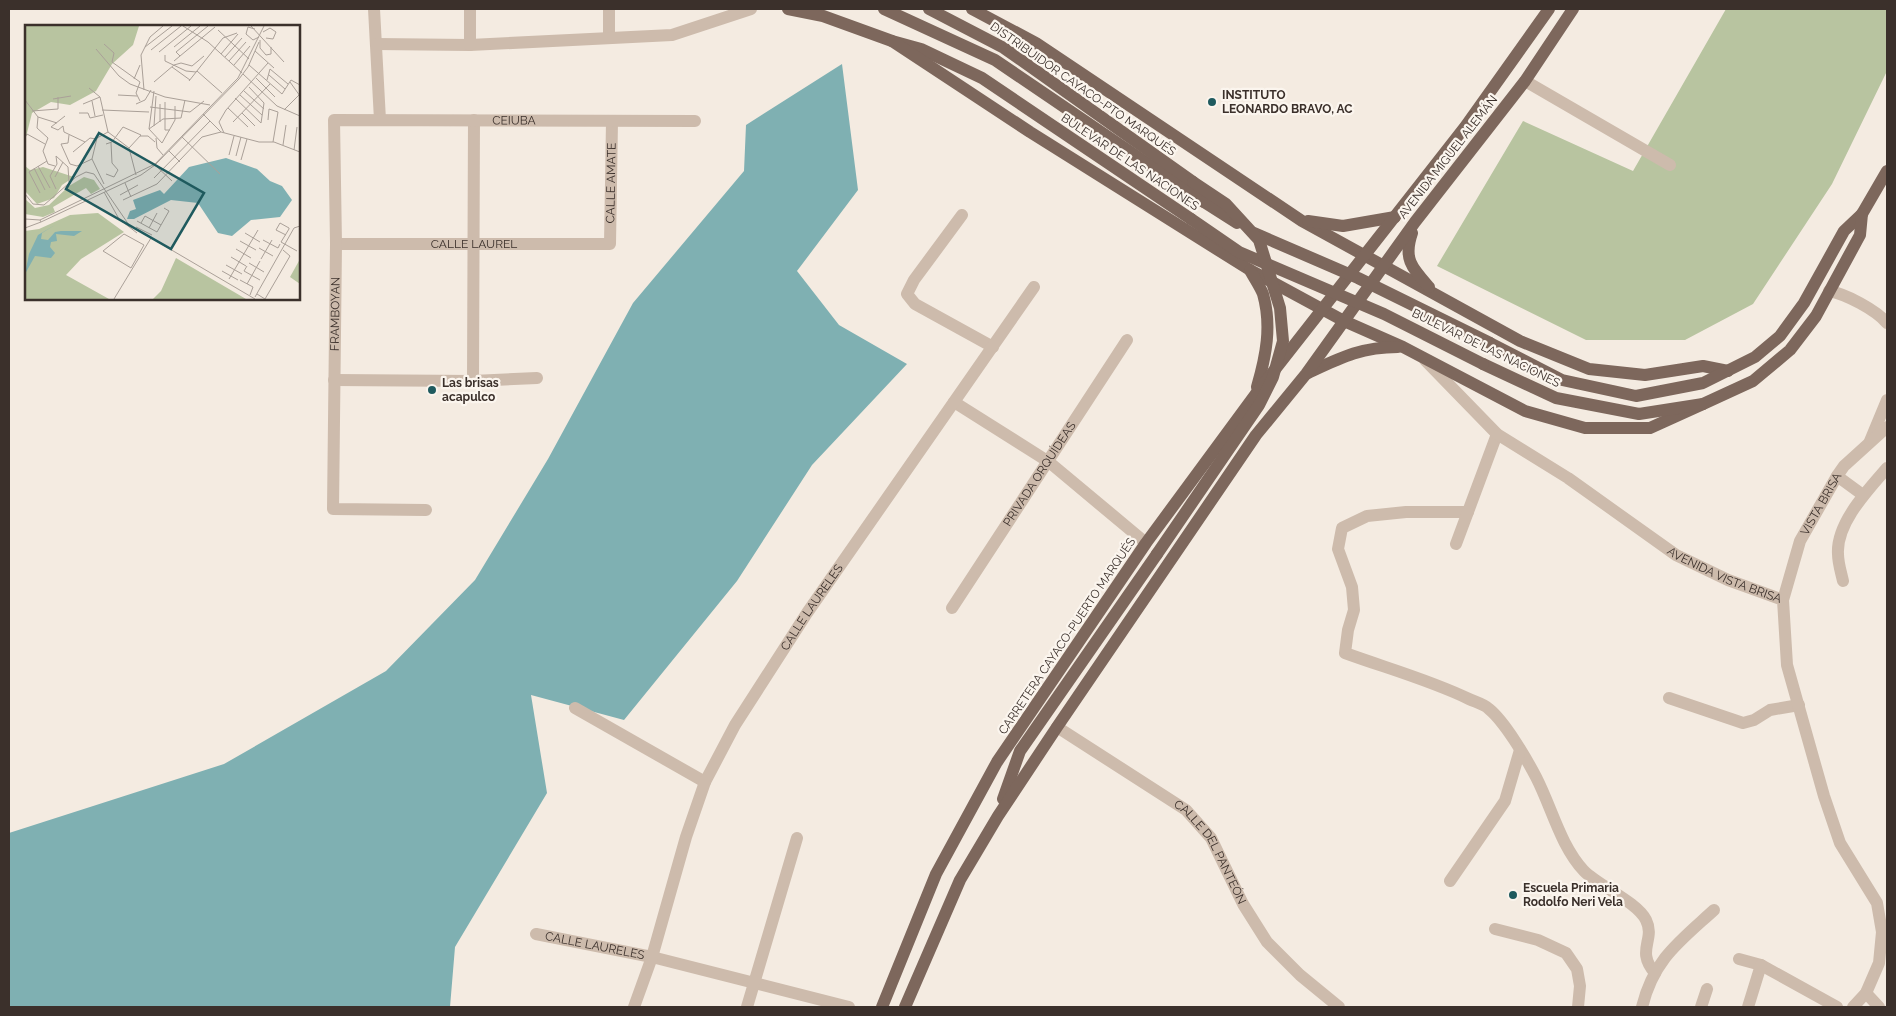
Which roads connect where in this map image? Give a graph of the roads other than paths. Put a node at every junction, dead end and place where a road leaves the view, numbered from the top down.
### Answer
1 (374, 9) edge
2 (470, 9) edge
3 (609, 9) edge
4 (751, 9) edge
5 (788, 9) edge
6 (884, 9) edge
7 (929, 9) edge
8 (972, 9) edge
9 (1550, 9) edge
10 (1573, 9) edge
11 (609, 38) junction
12 (892, 41) junction
13 (376, 44) junction
14 (470, 45) junction
15 (1525, 80) junction
16 (334, 120) joint
17 (380, 120) junction
18 (474, 120) junction
19 (612, 121) junction
20 (695, 121) dead end
21 (1670, 165) dead end
22 (1887, 172) edge
23 (1862, 214) junction
24 (962, 215) dead end
25 (1395, 218) junction
26 (1302, 221) junction
27 (1415, 222) junction
28 (336, 244) junction
29 (473, 244) junction
30 (610, 244) joint
31 (1365, 257) junction
32 (1384, 266) junction
33 (1250, 270) junction
34 (1034, 287) dead end
35 (1829, 292) junction
36 (1438, 296) junction
37 (1323, 309) junction
38 (1886, 320) edge
39 (1344, 321) junction
40 (1128, 340) dead end
41 (1403, 346) junction
42 (993, 347) junction
43 (1421, 356) junction
44 (1728, 371) junction
45 (1306, 374) junction
46 (537, 378) dead end
47 (334, 380) junction
48 (473, 381) junction
49 (1255, 395) junction
50 (1887, 400) edge
51 (954, 402) junction
52 (1703, 404) junction
53 (1887, 428) edge
54 (1497, 434) junction
55 (1868, 446) junction
56 (1049, 462) junction
57 (1887, 468) edge
58 (1837, 476) junction
59 (1863, 495) junction
60 (426, 510) dead end
61 (1468, 512) junction
62 (1146, 543) junction
63 (1456, 544) dead end
64 (1843, 581) dead end
65 (1783, 600) junction
66 (952, 608) dead end
67 (1669, 698) dead end
68 (1799, 705) junction
69 (575, 708) dead end
70 (1057, 727) junction
71 (1520, 750) junction
72 (705, 782) junction
73 (998, 816) junction
74 (796, 838) dead end
75 (1450, 881) dead end
76 (1882, 903) edge
77 (1714, 910) dead end
78 (1495, 930) dead end
79 (1885, 931) edge
80 (536, 934) dead end
81 (652, 957) junction
82 (1739, 959) dead end
83 (1761, 965) junction
84 (1654, 973) junction
85 (753, 983) junction
86 (1707, 990) dead end
87 (1866, 993) junction
88 (634, 1007) edge
89 (747, 1007) edge
90 (849, 1007) edge
91 (882, 1007) edge
92 (905, 1007) edge
93 (1338, 1007) edge
94 (1578, 1007) edge
95 (1642, 1007) edge
96 (1701, 1007) edge
97 (1748, 1007) edge
98 (1837, 1007) edge
99 (1854, 1007) edge
100 (1879, 1007) edge

1 - 13 street
2 - 14 street
3 - 11 street
4 - 11 street
5 - 12 main road, BULEVAR DE LAS NACIONES
6 - 44 main road, BULEVAR DE LAS NACIONES, bridge
7 - 73 main road, DISTRIBUIDOR CAYACO-PTO MARQUÉS, bridge
8 - 26 main road
9 - 25 main road, AVENIDA MIGUEL ALEMÁN
10 - 15 main road, AVENIDA MIGUEL ALEMÁN
11 - 14 street
12 - 33 main road
12 - 52 main road, BULEVAR DE LAS NACIONES, bridge
13 - 14 street
13 - 17 street
15 - 21 street
15 - 27 main road, AVENIDA MIGUEL ALEMÁN
16 - 17 street, CEIUBA
16 - 28 street, FRAMBOYAN
17 - 18 street, CEIUBA
18 - 19 street, CEIUBA
18 - 29 street
19 - 20 street, CEIUBA
19 - 30 street, CALLE AMATE
22 - 23 main road
23 - 35 main road, BULEVAR DE LAS NACIONES
23 - 44 main road, BULEVAR DE LAS NACIONES
24 - 42 street
25 - 26 main road
25 - 31 main road, AVENIDA MIGUEL ALEMÁN
26 - 31 main road
27 - 32 main road, AVENIDA MIGUEL ALEMÁN
27 - 36 main road
28 - 29 street, CALLE LAUREL
28 - 47 street, FRAMBOYAN
29 - 30 street, CALLE LAUREL
29 - 48 street
31 - 32 main road
31 - 37 main road, AVENIDA MIGUEL ALEMÁN
32 - 36 main road
32 - 39 main road, AVENIDA MIGUEL ALEMÁN
33 - 37 main road
33 - 49 main road
34 - 42 street, CALLE LAURELES
35 - 38 street
35 - 52 main road, BULEVAR DE LAS NACIONES
36 - 44 main road
37 - 39 main road
37 - 49 main road, CARRETERA CAYACO-PUERTO MARQUÉS
39 - 41 main road
39 - 45 main road
40 - 56 street, PRIVADA ORQUÍDEAS
41 - 43 main road
41 - 45 main road
42 - 51 street, CALLE LAURELES
43 - 52 main road
43 - 54 street, AVENIDA VISTA BRISA
45 - 70 main road
46 - 48 street
47 - 48 street
47 - 60 street, FRAMBOYAN
49 - 62 main road, CARRETERA CAYACO-PUERTO MARQUÉS
50 - 55 street
51 - 56 street
51 - 72 street, CALLE LAURELES
53 - 55 street, VISTA BRISA
54 - 61 street
54 - 65 street, AVENIDA VISTA BRISA
55 - 58 street, VISTA BRISA
56 - 62 street
56 - 66 street, PRIVADA ORQUÍDEAS
57 - 59 street
58 - 59 street
58 - 65 street, VISTA BRISA
59 - 64 street
61 - 63 street
61 - 71 street
62 - 91 main road, CARRETERA CAYACO-PUERTO MARQUÉS
65 - 68 street, AVENIDA VISTA BRISA
67 - 68 street
68 - 76 street, AVENIDA VISTA BRISA
69 - 72 street
70 - 73 main road
70 - 93 street, CALLE DEL PANTEÓN
71 - 75 street
71 - 84 street
72 - 81 street, CALLE LAURELES
73 - 92 main road
74 - 85 street
76 - 79 street, AVENIDA VISTA BRISA
77 - 84 street
78 - 94 street
79 - 87 street, AVENIDA VISTA BRISA
80 - 81 street, CALLE LAURELES
81 - 85 street, CALLE LAURELES
81 - 88 street
82 - 83 street
83 - 97 street
83 - 98 street
84 - 95 street
85 - 89 street
85 - 90 street, CALLE LAURELES
86 - 96 street
87 - 99 street, AVENIDA VISTA BRISA
87 - 100 street

